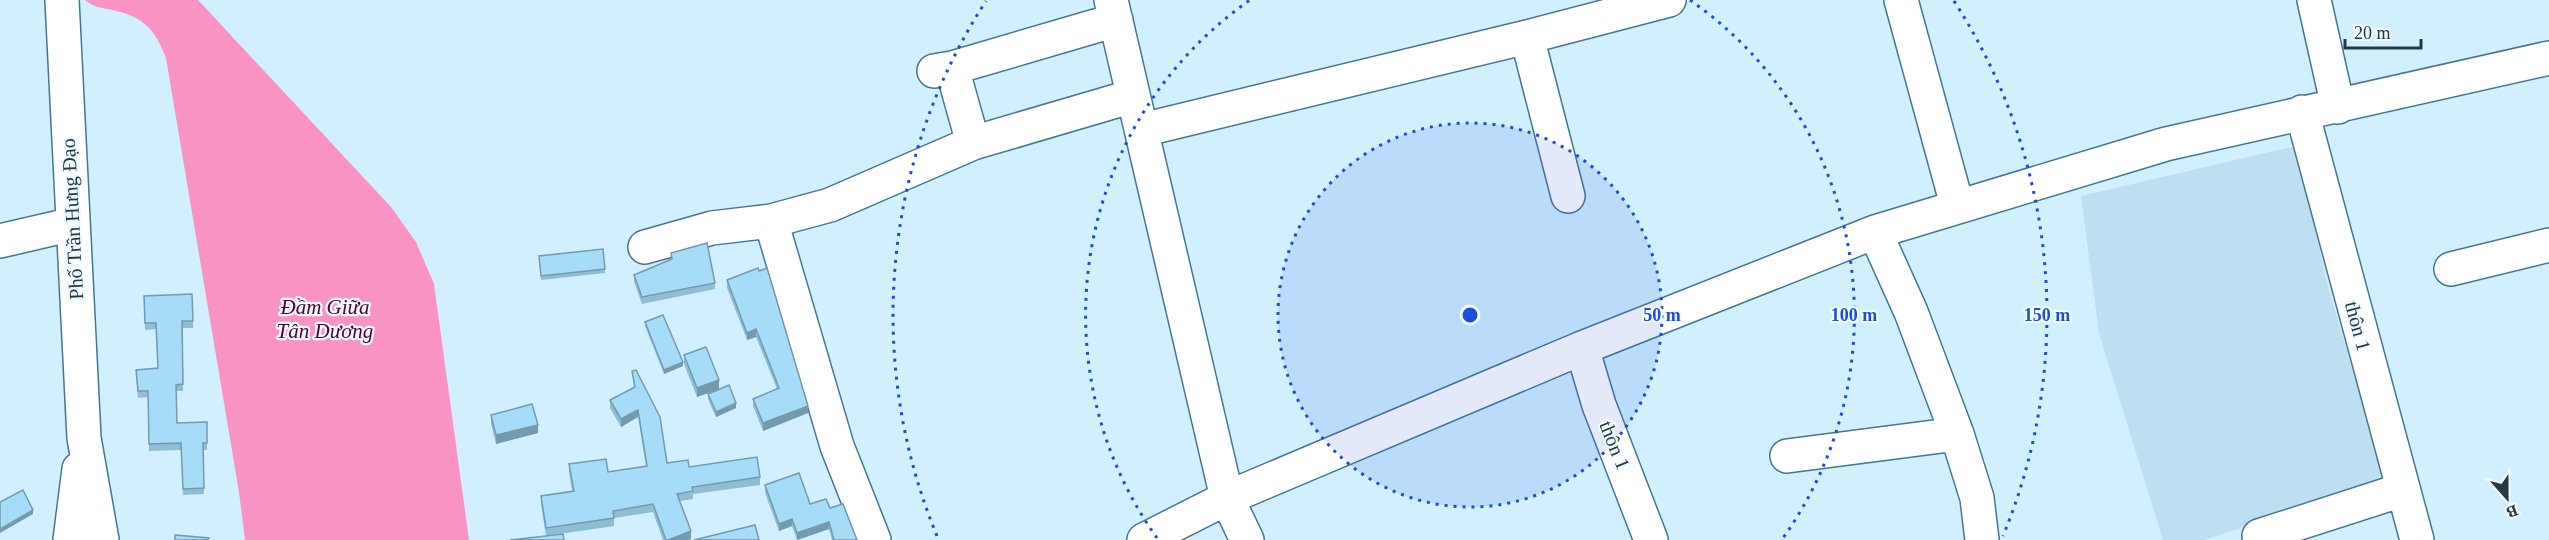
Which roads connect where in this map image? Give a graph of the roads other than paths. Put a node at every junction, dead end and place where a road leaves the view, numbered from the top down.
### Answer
1 (62, 0) edge
2 (1669, 0) edge
3 (1901, 0) edge
4 (2314, 0) edge
5 (1114, 10) edge
6 (1527, 37) junction
7 (2549, 58) edge
8 (1133, 96) junction
9 (2338, 107) junction
10 (2302, 112) junction
11 (1142, 130) junction
12 (973, 143) junction
13 (1568, 196) dead end
14 (1957, 205) junction
15 (771, 221) junction
16 (73, 224) junction
17 (1875, 232) junction
18 (0, 241) edge
19 (2549, 245) edge
20 (645, 247) dead end
21 (2451, 269) dead end
22 (1582, 348) junction
23 (1957, 434) junction
24 (84, 438) junction
25 (1787, 456) dead end
26 (2402, 490) junction
27 (1227, 498) junction
28 (2259, 536) dead end
29 (70, 540) edge
30 (102, 540) edge
31 (874, 540) edge
32 (1144, 540) edge
33 (1247, 540) edge
34 (1651, 540) edge
35 (1982, 540) edge
36 (2417, 540) edge

1 - 16 street, Phố Trần Hưng Đạo
2 - 6 street
3 - 14 street
4 - 9 street
5 - 8 street
5 - 12 street
6 - 11 street
6 - 13 street
7 - 9 street
8 - 11 street
8 - 12 street
9 - 10 street
10 - 14 street
10 - 26 street, thôn 1
11 - 27 street
12 - 15 street
14 - 17 street
15 - 20 street
15 - 31 street
16 - 18 street
16 - 24 street, Phố Trần Hưng Đạo
17 - 22 street
17 - 23 street
19 - 21 street
22 - 27 street
22 - 34 street, thôn 1
23 - 25 street
23 - 35 street
24 - 29 street, Phố Trần Hưng Đạo
24 - 30 street, Phố Trần Hưng Đạo
26 - 28 street
26 - 36 street, thôn 1
27 - 32 street
27 - 33 street

